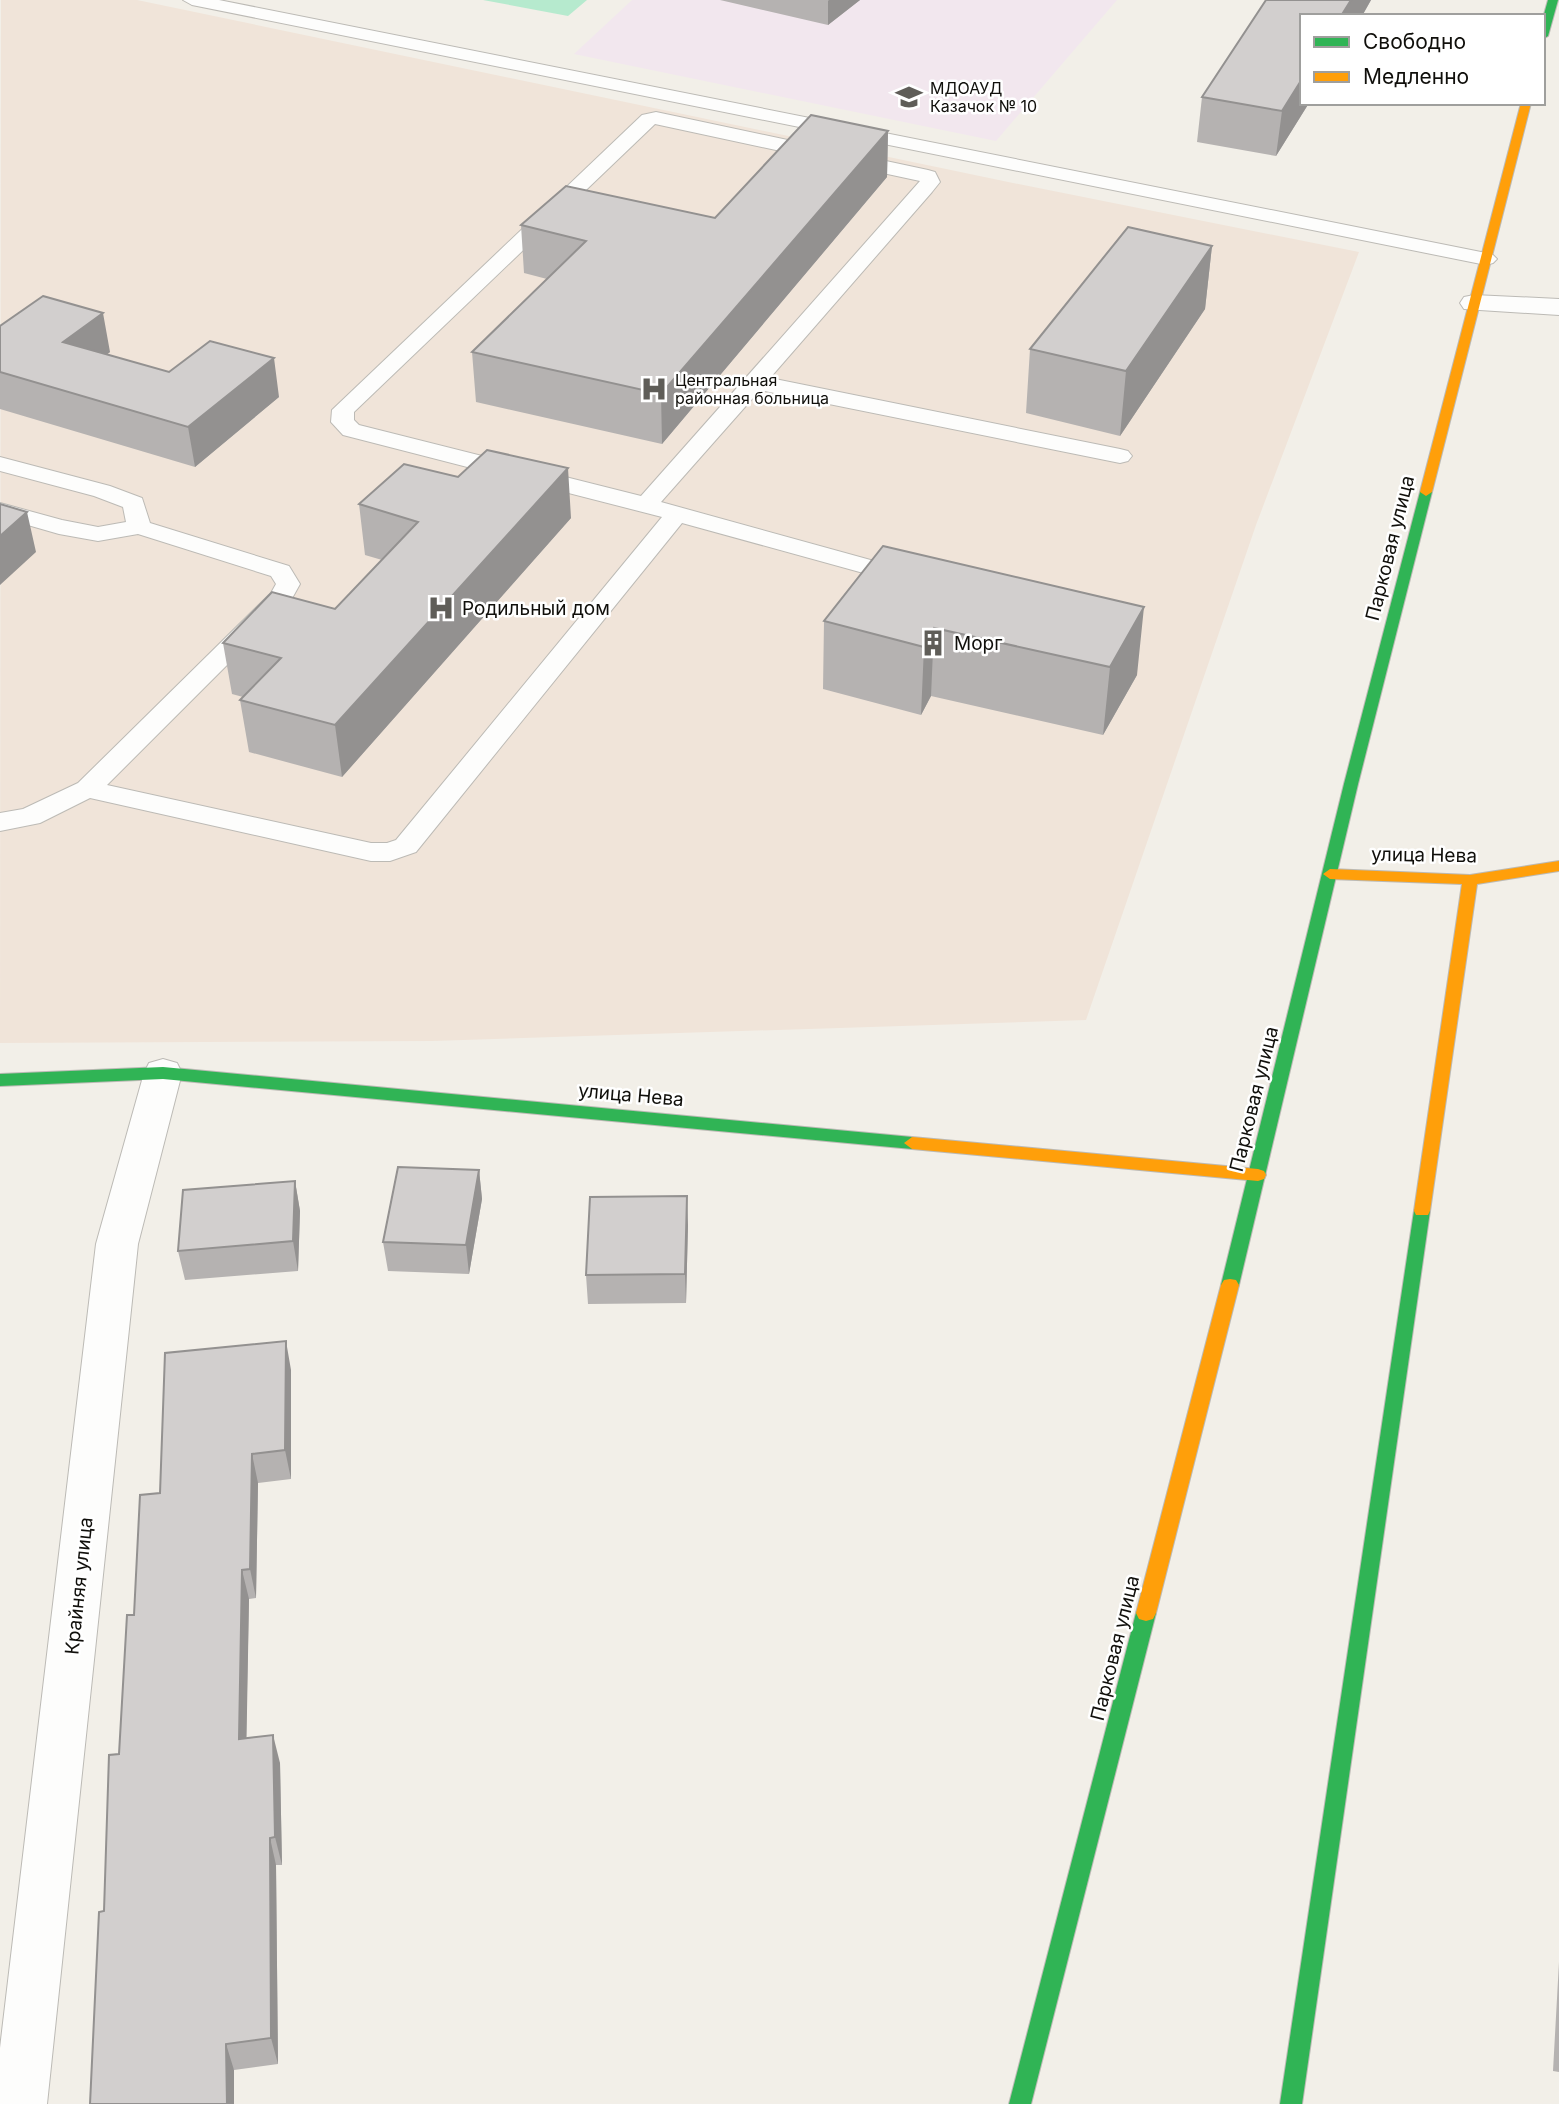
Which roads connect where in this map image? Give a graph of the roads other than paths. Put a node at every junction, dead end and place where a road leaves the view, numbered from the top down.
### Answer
1 (191, 0) edge
2 (1553, 0) edge
3 (1545, 29) edge
4 (1525, 105) edge
5 (1486, 259) junction
6 (1474, 303) junction
7 (1559, 307) edge
8 (755, 382) junction
9 (1120, 456) dead end
10 (0, 464) edge
11 (646, 505) junction
12 (0, 510) edge
13 (676, 515) junction
14 (139, 527) junction
15 (927, 583) edge
16 (87, 789) junction
17 (0, 822) edge
18 (1559, 866) edge
19 (1330, 874) junction
20 (1469, 880) junction
21 (163, 1073) junction
22 (0, 1080) edge
23 (1258, 1175) junction
24 (20, 2104) edge
25 (1020, 2104) edge
26 (1291, 2104) edge

1 - 5 lane
2 - 3 main road
4 - 5 main road, Парковая улица
5 - 6 main road, Парковая улица
6 - 7 street
6 - 19 main road, Парковая улица
8 - 9 lane
8 - 11 lane
8 - 11 lane
10 - 14 lane
11 - 13 lane
12 - 14 lane
13 - 15 lane
13 - 16 lane
14 - 16 lane
16 - 17 lane
18 - 20 main road, улица Нева
19 - 20 main road, улица Нева
19 - 23 main road, Парковая улица
20 - 26 main road
21 - 22 main road, улица Нева
21 - 23 main road, улица Нева
21 - 24 street, Крайняя улица
23 - 25 main road, Парковая улица

